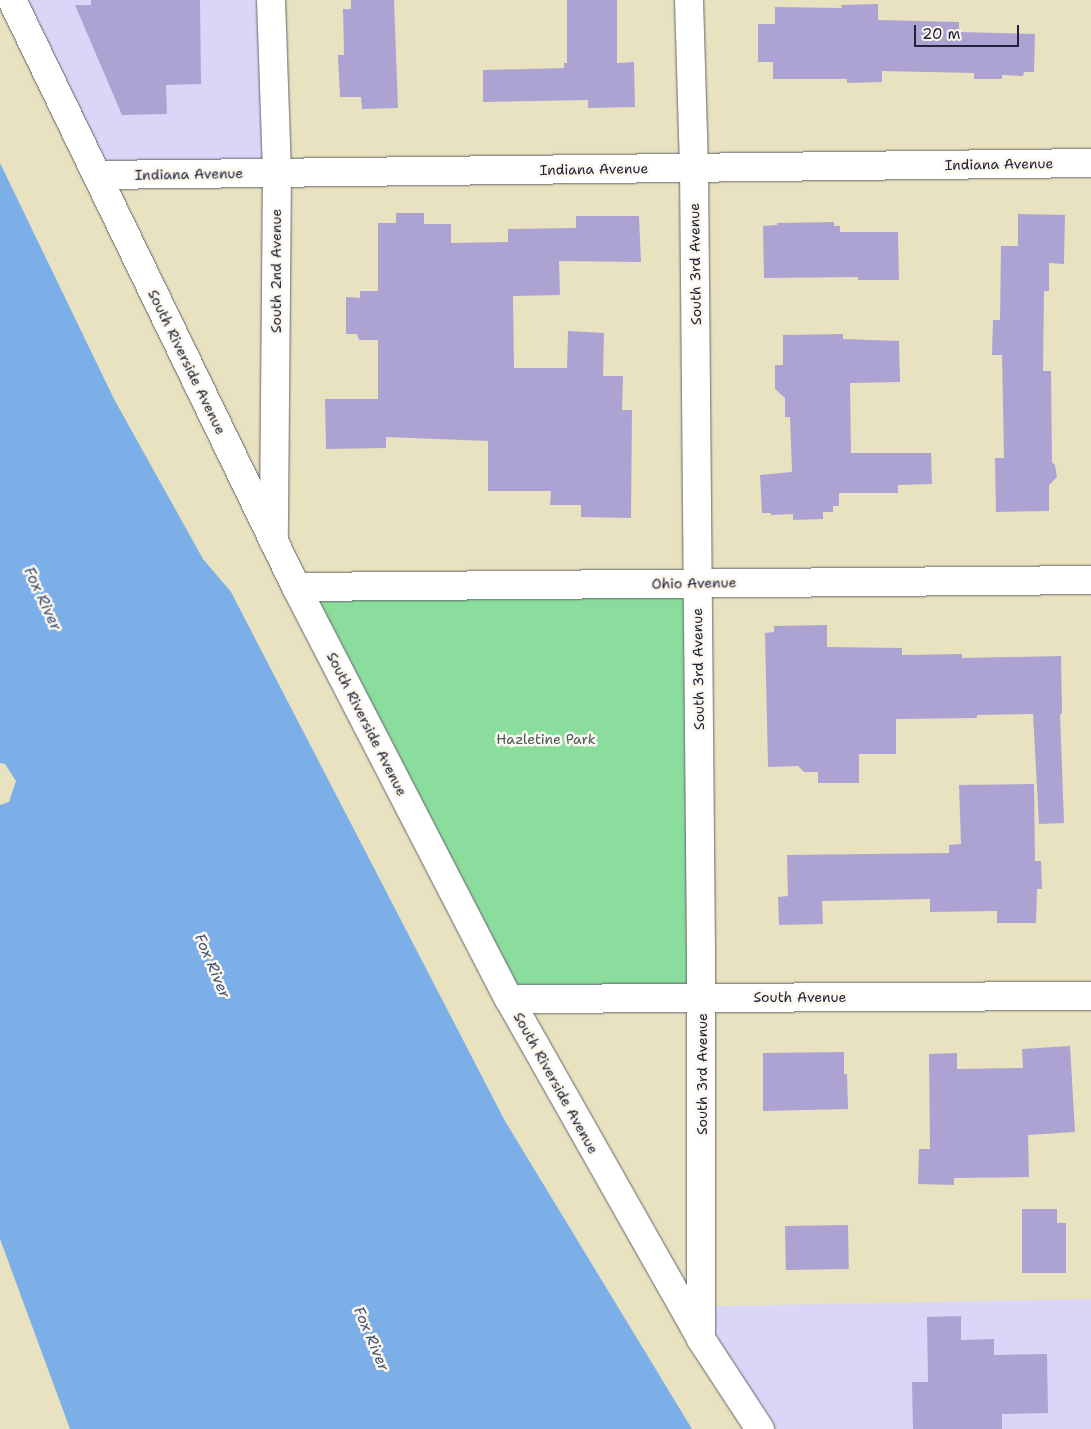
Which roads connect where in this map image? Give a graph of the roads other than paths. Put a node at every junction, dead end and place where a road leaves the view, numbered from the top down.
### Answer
1 (12, 0) edge
2 (271, 0) edge
3 (689, 0) edge
4 (1091, 163) edge
5 (694, 168) junction
6 (277, 172) junction
7 (97, 175) junction
8 (274, 542) junction
9 (1091, 580) edge
10 (698, 583) junction
11 (296, 587) junction
12 (1091, 996) edge
13 (702, 998) junction
14 (509, 999) junction
15 (701, 1339) junction
16 (760, 1429) edge

1 - 7 street, South Riverside Avenue
2 - 6 street, South 2nd Avenue
3 - 5 street, South 3rd Avenue
4 - 5 street, Indiana Avenue
5 - 6 street, Indiana Avenue
5 - 10 street, South 3rd Avenue
6 - 7 street, Indiana Avenue
6 - 8 street, South 2nd Avenue
7 - 8 street, South Riverside Avenue
8 - 11 street, South Riverside Avenue
9 - 10 street, Ohio Avenue
10 - 11 street, Ohio Avenue
10 - 13 street, South 3rd Avenue
11 - 14 street, South Riverside Avenue
12 - 13 street, South Avenue
13 - 14 street, South Avenue
13 - 15 street, South 3rd Avenue
14 - 15 street, South Riverside Avenue
15 - 16 street, South Riverside Avenue

